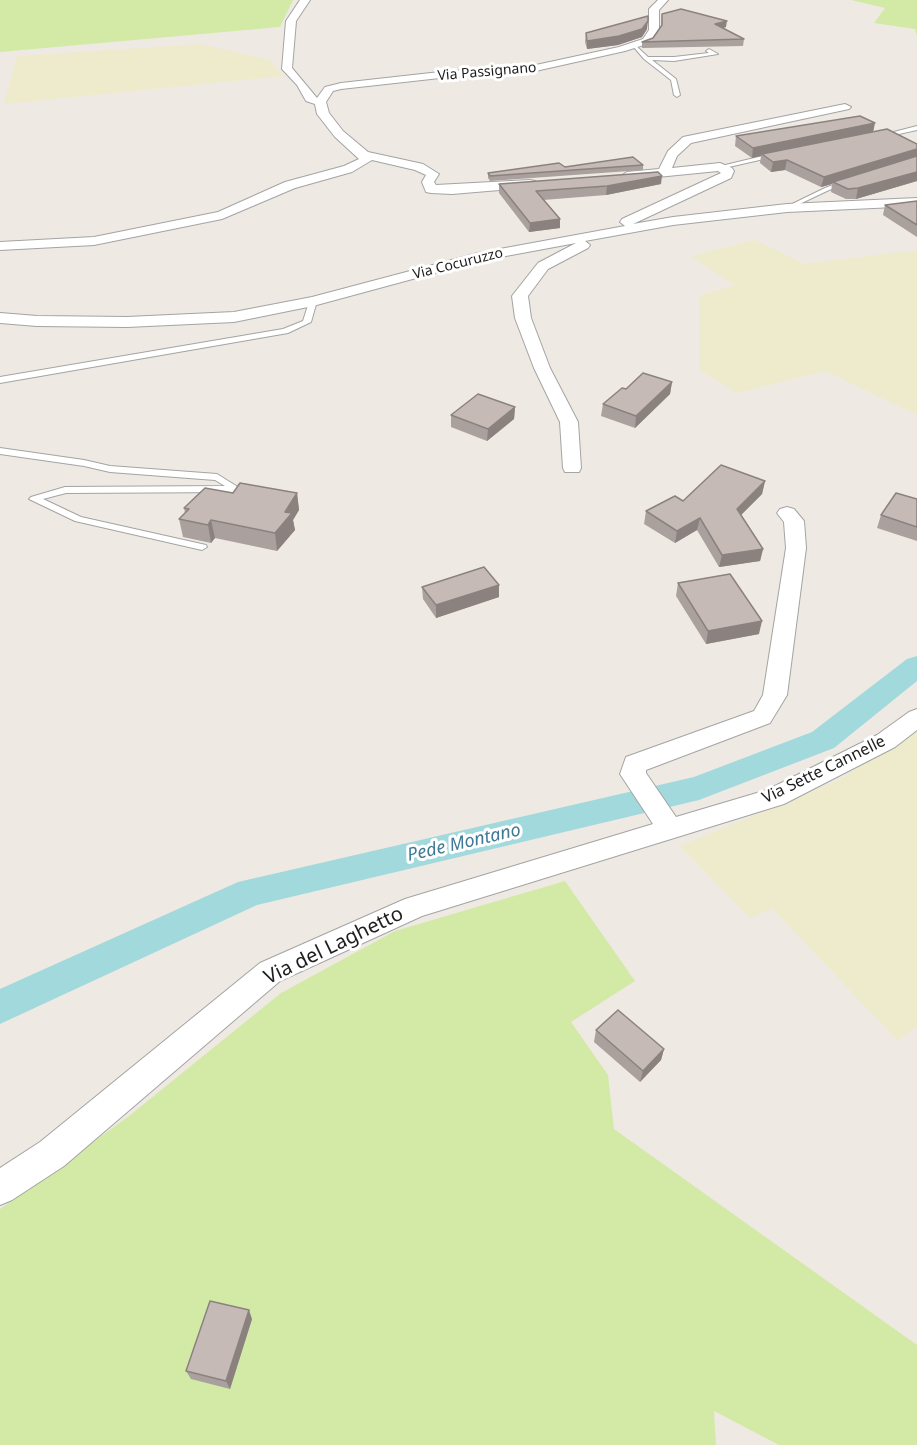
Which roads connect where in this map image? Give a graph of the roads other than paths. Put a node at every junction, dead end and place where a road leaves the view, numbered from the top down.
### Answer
1 (305, 0) edge
2 (663, 0) edge
3 (634, 45) junction
4 (709, 51) edge
5 (646, 58) junction
6 (677, 95) dead end
7 (320, 102) junction
8 (845, 107) dead end
9 (917, 128) edge
10 (879, 136) edge
11 (781, 154) edge
12 (364, 155) junction
13 (720, 167) junction
14 (663, 174) junction
15 (617, 177) edge
16 (859, 178) edge
17 (538, 183) edge
18 (917, 202) edge
19 (787, 208) junction
20 (614, 232) junction
21 (0, 246) edge
22 (313, 301) junction
23 (0, 318) edge
24 (0, 380) edge
25 (0, 451) edge
26 (572, 468) dead end
27 (787, 513) dead end
28 (202, 547) dead end
29 (917, 718) edge
30 (674, 824) junction
31 (0, 1188) edge

1 - 7 street
2 - 3 street, Via Passignano
3 - 5 lane
3 - 7 street, Via Passignano
4 - 5 lane
5 - 6 lane
7 - 12 street
8 - 14 street
9 - 10 lane
11 - 13 lane
12 - 17 street
12 - 21 street
13 - 14 street
13 - 20 street
14 - 15 street
16 - 19 lane
18 - 19 street, Via Cocuruzzo
19 - 20 street, Via Cocuruzzo
20 - 22 street, Via Cocuruzzo
20 - 26 street
22 - 23 street, Via Cocuruzzo
22 - 24 lane
25 - 28 lane
27 - 30 street
29 - 30 street, Via Sette Cannelle
30 - 31 street, Via del Laghetto

